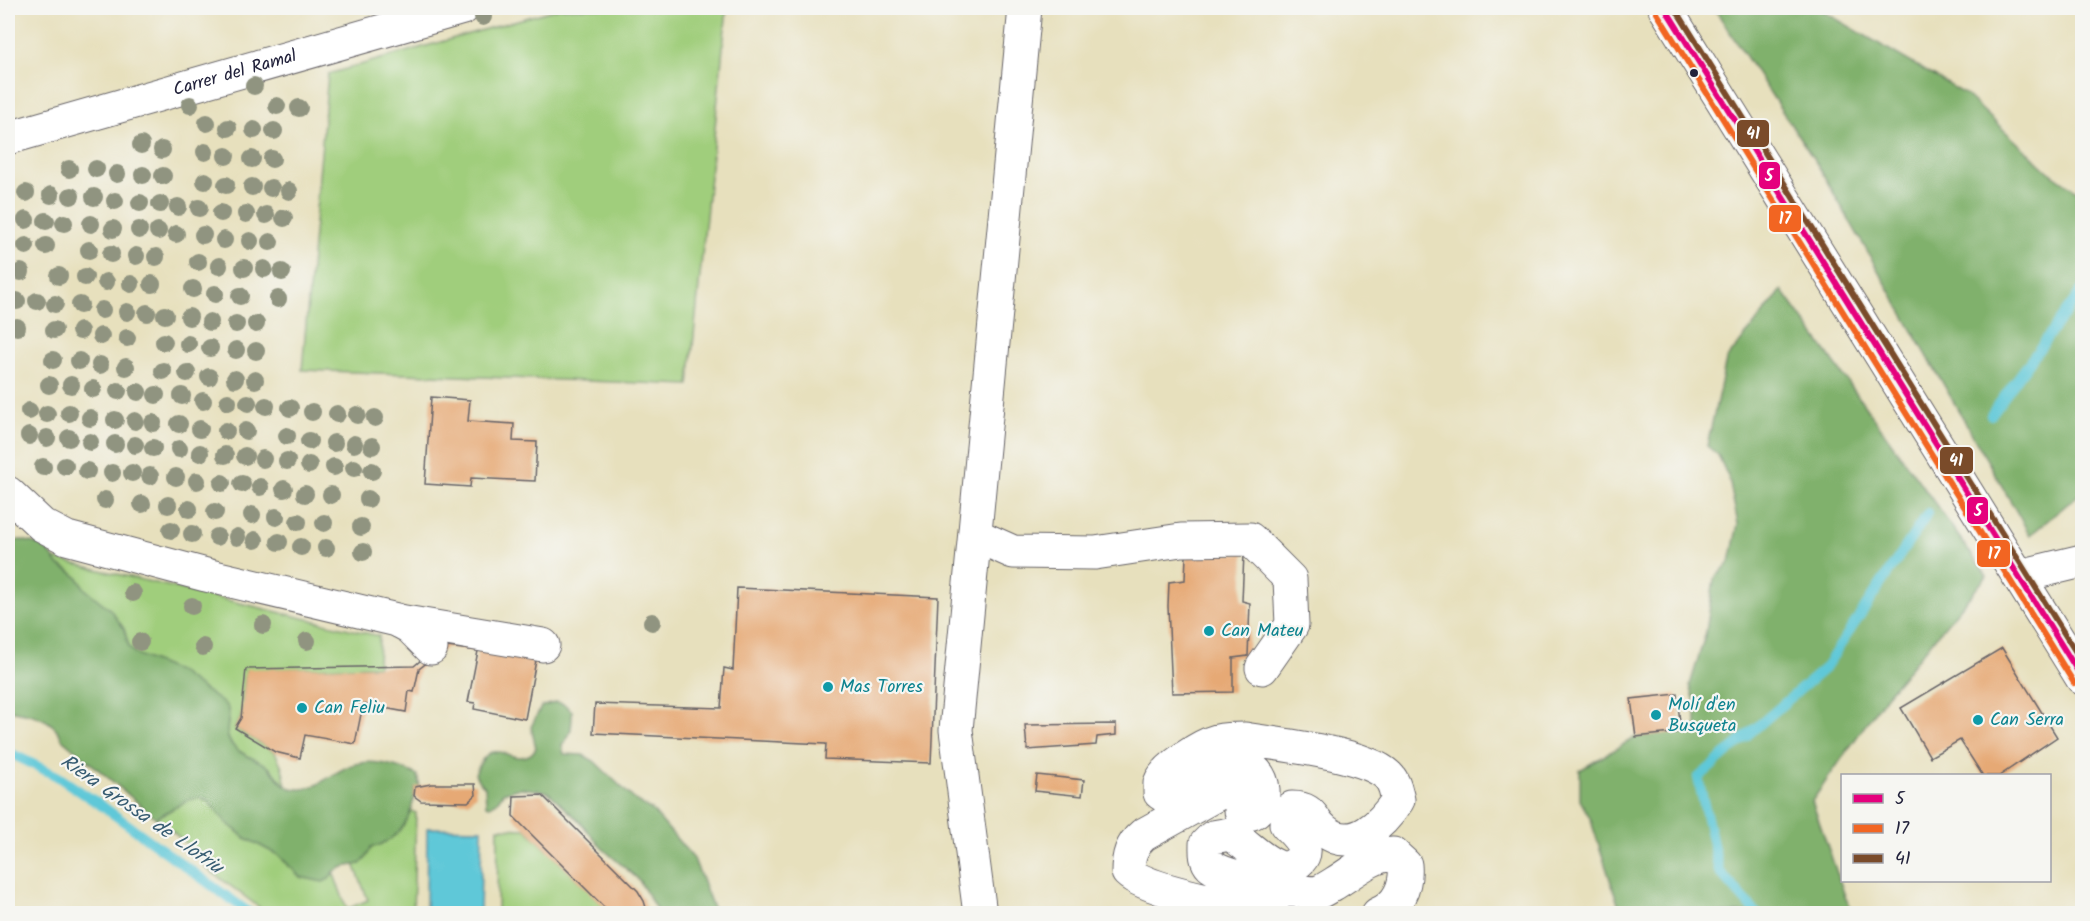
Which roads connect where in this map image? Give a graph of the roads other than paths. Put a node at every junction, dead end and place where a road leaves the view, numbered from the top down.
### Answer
1 (463, 8) edge
2 (1025, 8) edge
3 (1665, 8) edge
4 (8, 138) edge
5 (8, 493) edge
6 (975, 535) junction
7 (2082, 561) edge
8 (2020, 576) junction
9 (397, 620) junction
10 (543, 645) dead end
11 (431, 648) dead end
12 (1262, 668) dead end
13 (2082, 678) edge
14 (980, 914) edge
15 (1273, 914) edge
16 (1377, 914) edge

1 - 4 main road, Carrer del Ramal
2 - 6 main road
3 - 8 main road
5 - 9 main road
6 - 12 main road
6 - 14 main road
7 - 8 main road
8 - 13 main road
9 - 10 main road
9 - 11 main road
15 - 16 main road

